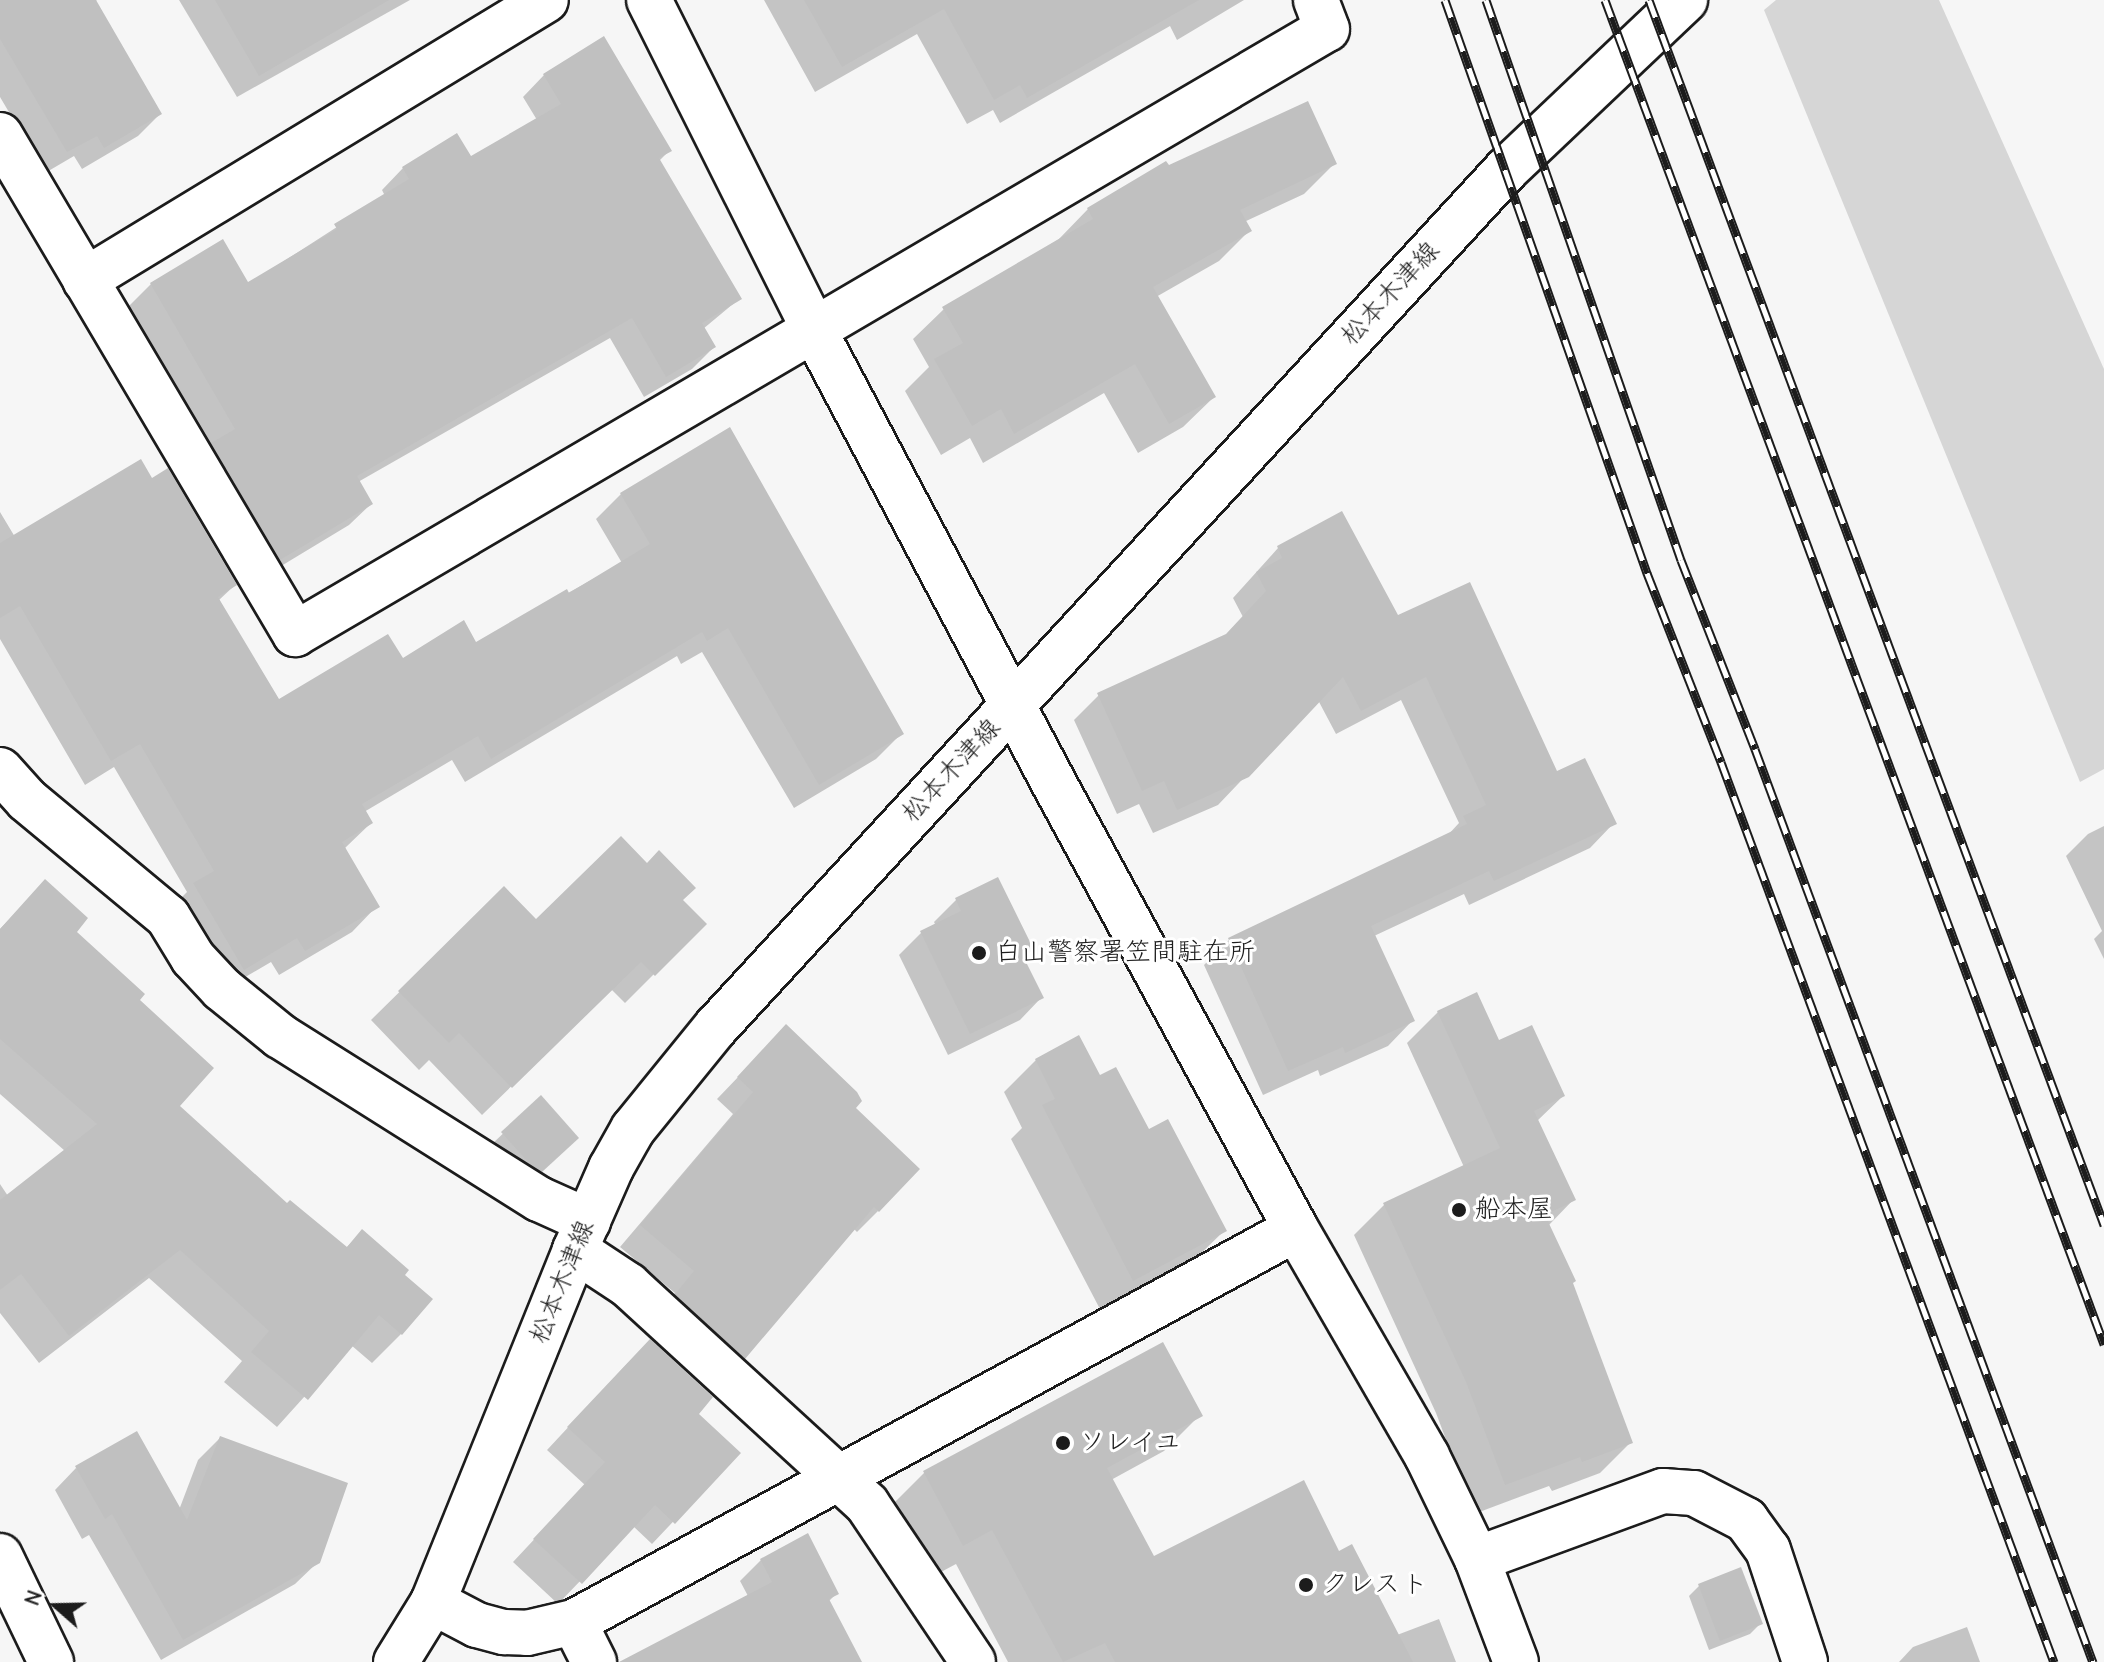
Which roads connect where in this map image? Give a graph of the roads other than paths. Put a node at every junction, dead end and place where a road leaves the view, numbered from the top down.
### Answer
1 (546, 0) edge
2 (649, 0) edge
3 (1316, 0) edge
4 (1685, 0) edge
5 (0, 135) edge
6 (85, 280) junction
7 (814, 330) junction
8 (1013, 705) junction
9 (0, 770) edge
10 (1296, 1229) junction
11 (582, 1236) junction
12 (842, 1478) junction
13 (0, 1556) edge
14 (1477, 1559) junction
15 (433, 1602) junction
16 (574, 1622) junction
17 (51, 1662) edge
18 (396, 1662) edge
19 (594, 1662) edge
20 (973, 1662) edge
21 (1516, 1662) edge
22 (1805, 1662) edge

1 - 6 street
2 - 7 street
3 - 7 street
4 - 8 street, 松本木津線
5 - 6 street
6 - 7 street
7 - 8 street
8 - 10 street
8 - 11 street, 松本木津線
9 - 11 street
10 - 12 street
10 - 14 street
11 - 12 street
11 - 15 street, 松本木津線
12 - 16 street
12 - 20 street
13 - 17 street
14 - 21 street
14 - 22 street
15 - 16 street
15 - 18 street, 松本木津線
16 - 19 street

